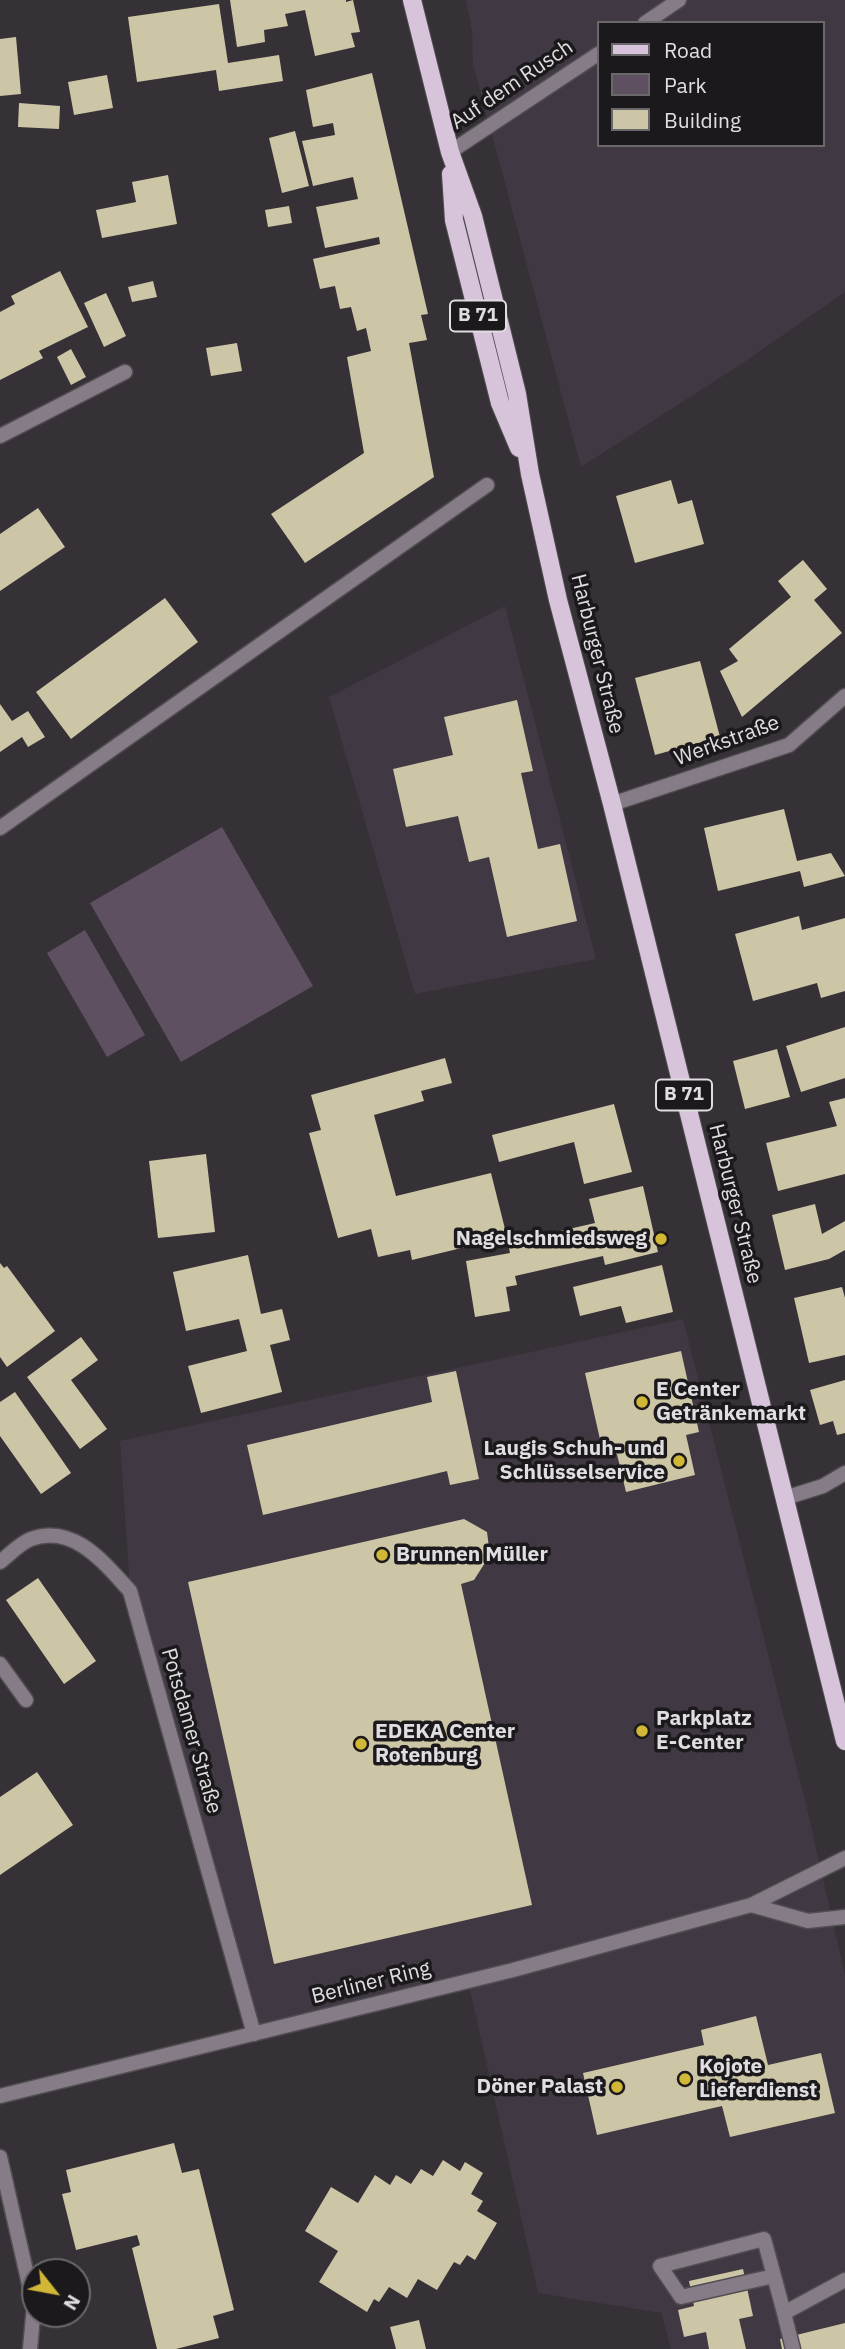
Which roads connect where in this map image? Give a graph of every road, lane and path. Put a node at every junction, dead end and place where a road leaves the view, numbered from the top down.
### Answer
1 (412, 0) edge
2 (679, 0) edge
3 (648, 21) edge
4 (596, 55) edge
5 (450, 152) junction
6 (125, 372) dead end
7 (0, 436) edge
8 (486, 485) dead end
9 (845, 696) edge
10 (612, 804) junction
11 (0, 828) edge
12 (845, 1473) edge
13 (785, 1498) junction
14 (0, 1562) edge
15 (0, 1664) edge
16 (26, 1700) dead end
17 (845, 1741) edge
18 (845, 1858) edge
19 (751, 1905) junction
20 (845, 1917) edge
21 (254, 2034) junction
22 (0, 2096) edge
23 (0, 2157) edge
24 (774, 2276) junction
25 (845, 2280) edge
26 (784, 2313) junction
27 (30, 2349) edge
28 (793, 2349) edge

1 - 5 main road, Harburger Straße / B 71
2 - 3 street
4 - 5 street, Auf dem Rusch
5 - 10 main road, Harburger Straße / B 71
6 - 7 street
8 - 11 street
9 - 10 street, Werkstraße
10 - 13 main road, Harburger Straße / B 71
12 - 13 street
13 - 17 main road, Harburger Straße / B 71
14 - 21 street, Potsdamer Straße
15 - 16 street
18 - 19 street, Berliner Ring
19 - 20 street
19 - 21 street, Berliner Ring
21 - 22 street, Berliner Ring
23 - 27 street
24 - 24 street
24 - 26 street
25 - 26 street
26 - 28 street

